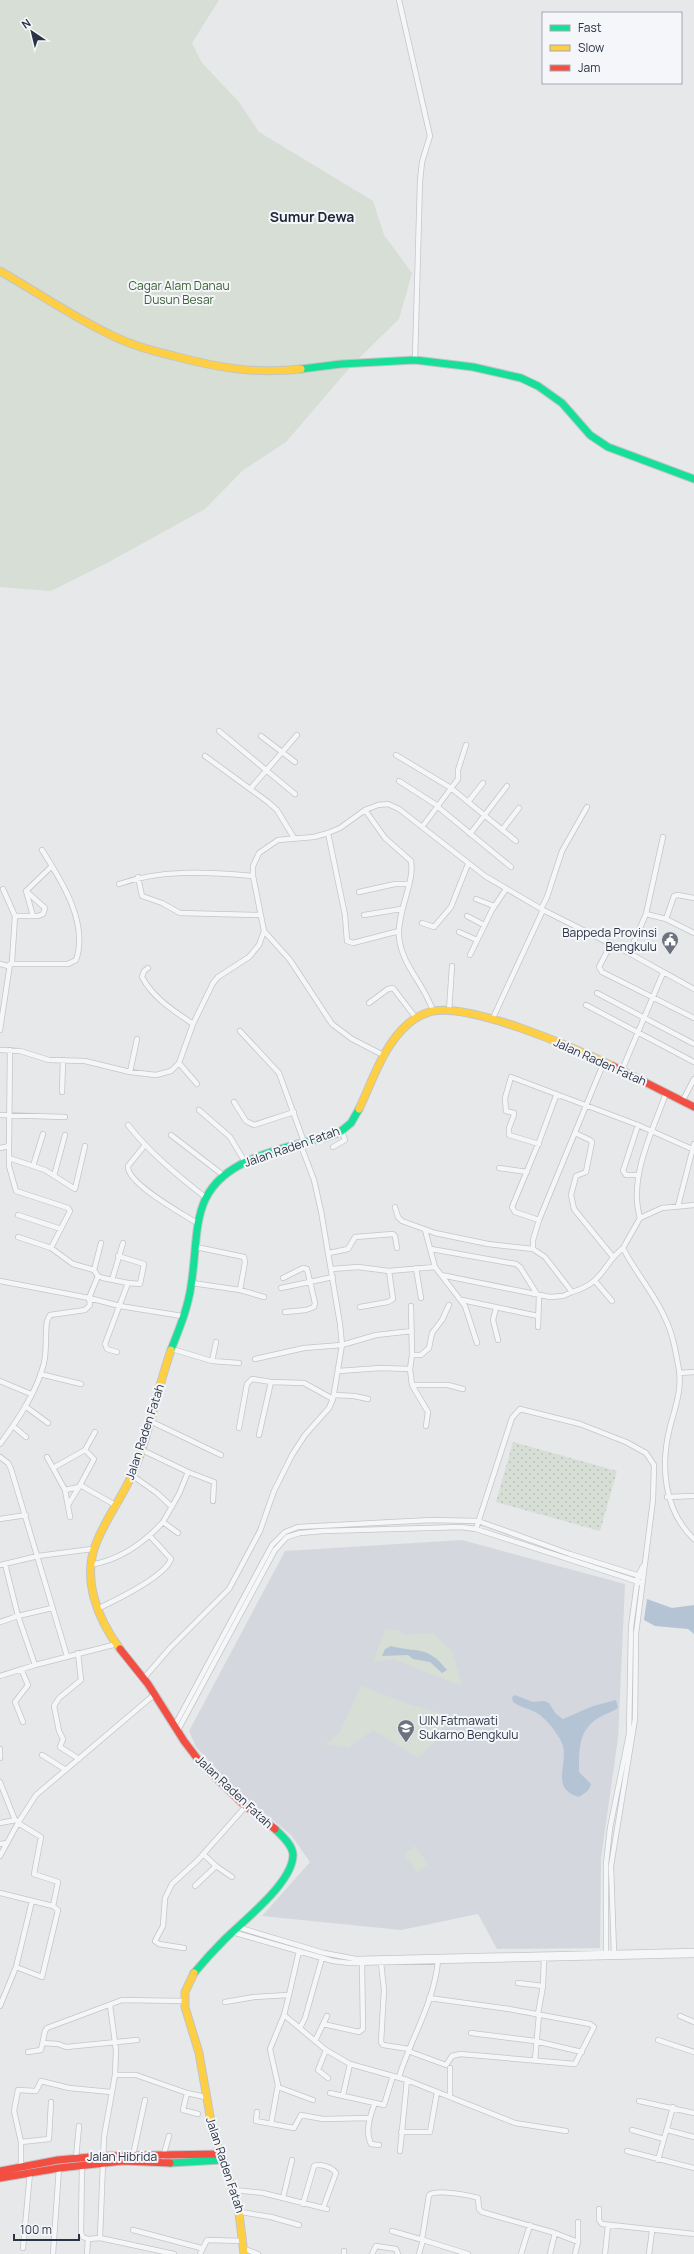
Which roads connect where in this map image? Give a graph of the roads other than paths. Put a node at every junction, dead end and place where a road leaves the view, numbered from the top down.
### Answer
1 (399, 0) edge
2 (0, 271) edge
3 (414, 360) junction
4 (694, 479) edge
5 (220, 731) dead end
6 (297, 735) dead end
7 (261, 736) dead end
8 (466, 745) dead end
9 (283, 752) junction
10 (396, 755) dead end
11 (206, 756) dead end
12 (295, 762) dead end
13 (267, 770) junction
14 (399, 781) dead end
15 (483, 783) dead end
16 (507, 786) dead end
17 (251, 788) junction
18 (451, 788) junction
19 (295, 794) dead end
20 (468, 802) junction
21 (438, 806) junction
22 (587, 807) dead end
23 (518, 808) dead end
24 (365, 810) junction
25 (484, 816) junction
26 (422, 827) junction
27 (502, 830) junction
28 (328, 833) junction
29 (470, 834) junction
30 (663, 837) dead end
31 (294, 838) junction
32 (516, 841) dead end
33 (42, 850) dead end
34 (468, 864) junction
35 (52, 866) junction
36 (511, 867) dead end
37 (253, 876) junction
38 (138, 877) junction
39 (119, 884) dead end
40 (408, 884) junction
41 (3, 889) dead end
42 (506, 889) junction
43 (26, 891) junction
44 (359, 892) dead end
45 (694, 898) edge
46 (476, 899) dead end
47 (494, 906) junction
48 (401, 909) junction
49 (542, 910) junction
50 (646, 914) junction
51 (259, 915) junction
52 (15, 916) junction
53 (33, 916) junction
54 (364, 916) dead end
55 (467, 916) dead end
56 (666, 919) junction
57 (422, 923) dead end
58 (484, 925) junction
59 (399, 930) junction
60 (264, 931) junction
61 (459, 932) dead end
62 (694, 933) edge
63 (477, 940) junction
64 (611, 944) junction
65 (629, 953) junction
66 (470, 955) dead end
67 (12, 962) junction
68 (0, 964) edge
69 (8, 966) junction
70 (452, 966) dead end
71 (148, 968) dead end
72 (663, 973) junction
73 (694, 989) edge
74 (596, 993) dead end
75 (652, 997) junction
76 (369, 1003) dead end
77 (586, 1005) dead end
78 (433, 1011) junction
79 (449, 1011) junction
80 (416, 1018) junction
81 (694, 1018) edge
82 (644, 1019) junction
83 (492, 1020) junction
84 (193, 1024) junction
85 (0, 1030) edge
86 (240, 1031) dead end
87 (638, 1034) junction
88 (137, 1039) dead end
89 (694, 1044) edge
90 (0, 1050) edge
91 (10, 1050) junction
92 (385, 1056) junction
93 (63, 1060) junction
94 (604, 1062) junction
95 (694, 1062) edge
96 (179, 1063) junction
97 (622, 1070) junction
98 (130, 1072) junction
99 (694, 1079) edge
100 (197, 1084) dead end
101 (62, 1092) dead end
102 (666, 1093) junction
103 (556, 1096) junction
104 (683, 1100) junction
105 (234, 1102) dead end
106 (586, 1107) junction
107 (694, 1107) edge
108 (199, 1110) dead end
109 (294, 1112) junction
110 (10, 1114) junction
111 (0, 1115) edge
112 (65, 1117) dead end
113 (128, 1125) dead end
114 (638, 1125) junction
115 (342, 1132) junction
116 (575, 1133) junction
117 (652, 1133) junction
118 (43, 1134) dead end
119 (65, 1135) dead end
120 (171, 1135) dead end
121 (302, 1143) junction
122 (538, 1144) junction
123 (694, 1144) edge
124 (145, 1145) junction
125 (9, 1146) junction
126 (85, 1146) dead end
127 (333, 1147) dead end
128 (0, 1148) edge
129 (692, 1149) junction
130 (9, 1158) junction
131 (246, 1162) junction
132 (33, 1166) junction
133 (499, 1168) dead end
134 (527, 1172) junction
135 (223, 1175) junction
136 (639, 1175) junction
137 (54, 1176) junction
138 (205, 1196) junction
139 (694, 1205) edge
140 (395, 1206) dead end
141 (678, 1206) junction
142 (18, 1215) dead end
143 (640, 1218) junction
144 (539, 1220) junction
145 (197, 1223) junction
146 (61, 1229) junction
147 (425, 1230) junction
148 (18, 1238) dead end
149 (101, 1243) dead end
150 (123, 1243) dead end
151 (51, 1248) junction
152 (196, 1248) junction
153 (397, 1248) dead end
154 (623, 1248) junction
155 (431, 1249) junction
156 (533, 1249) junction
157 (329, 1252) junction
158 (118, 1256) junction
159 (613, 1257) junction
160 (435, 1267) junction
161 (416, 1268) junction
162 (94, 1270) junction
163 (332, 1270) junction
164 (389, 1271) junction
165 (441, 1275) junction
166 (98, 1276) junction
167 (283, 1278) dead end
168 (333, 1278) junction
169 (112, 1280) junction
170 (595, 1281) junction
171 (0, 1282) edge
172 (312, 1282) junction
173 (128, 1283) junction
174 (192, 1283) junction
175 (281, 1288) dead end
176 (240, 1290) junction
177 (572, 1292) junction
178 (538, 1295) junction
179 (264, 1297) dead end
180 (88, 1298) junction
181 (421, 1298) dead end
182 (462, 1300) junction
183 (612, 1300) dead end
184 (449, 1305) dead end
185 (120, 1306) junction
186 (411, 1306) dead end
187 (360, 1307) dead end
188 (496, 1308) junction
189 (285, 1312) dead end
190 (182, 1316) junction
191 (538, 1316) junction
192 (538, 1327) dead end
193 (412, 1332) junction
194 (498, 1340) dead end
195 (216, 1342) dead end
196 (477, 1343) dead end
197 (342, 1345) junction
198 (172, 1348) junction
199 (117, 1352) dead end
200 (412, 1355) junction
201 (255, 1358) dead end
202 (212, 1362) junction
203 (239, 1363) dead end
204 (410, 1369) junction
205 (339, 1371) junction
206 (694, 1372) edge
207 (679, 1373) junction
208 (40, 1374) junction
209 (0, 1381) edge
210 (271, 1382) junction
211 (81, 1384) dead end
212 (412, 1385) junction
213 (463, 1388) dead end
214 (31, 1394) junction
215 (333, 1397) junction
216 (368, 1399) dead end
217 (25, 1406) junction
218 (150, 1421) junction
219 (48, 1423) dead end
220 (13, 1426) junction
221 (426, 1426) dead end
222 (239, 1428) dead end
223 (95, 1432) dead end
224 (259, 1435) dead end
225 (26, 1437) dead end
226 (0, 1444) edge
227 (85, 1450) junction
228 (142, 1450) junction
229 (221, 1455) dead end
230 (0, 1457) edge
231 (46, 1457) dead end
232 (53, 1468) junction
233 (188, 1472) junction
234 (133, 1476) junction
235 (79, 1486) junction
236 (65, 1490) junction
237 (694, 1496) edge
238 (667, 1497) junction
239 (212, 1501) dead end
240 (68, 1505) junction
241 (117, 1506) junction
242 (172, 1507) junction
243 (26, 1515) junction
244 (70, 1517) dead end
245 (0, 1519) edge
246 (478, 1521) junction
247 (163, 1522) junction
248 (476, 1529) junction
249 (178, 1533) dead end
250 (150, 1536) junction
251 (694, 1539) edge
252 (92, 1549) junction
253 (38, 1556) junction
254 (2, 1564) edge
255 (90, 1565) junction
256 (641, 1576) junction
257 (639, 1583) junction
258 (52, 1608) junction
259 (98, 1610) junction
260 (18, 1616) junction
261 (0, 1622) edge
262 (117, 1644) junction
263 (78, 1653) junction
264 (67, 1656) junction
265 (35, 1665) junction
266 (22, 1669) junction
267 (0, 1670) edge
268 (1, 1676) edge
269 (144, 1678) junction
270 (155, 1694) junction
271 (189, 1704) junction
272 (23, 1722) dead end
273 (177, 1728) junction
274 (0, 1749) edge
275 (42, 1755) dead end
276 (0, 1758) edge
277 (79, 1759) junction
278 (66, 1770) junction
279 (0, 1782) edge
280 (246, 1806) junction
281 (17, 1821) junction
282 (0, 1823) edge
283 (7, 1843) junction
284 (0, 1844) edge
285 (203, 1854) junction
286 (0, 1856) edge
287 (216, 1866) junction
288 (232, 1877) dead end
289 (195, 1886) dead end
290 (0, 1894) edge
291 (32, 1901) junction
292 (53, 1906) junction
293 (609, 1925) junction
294 (234, 1929) junction
295 (184, 1948) dead end
296 (298, 1951) junction
297 (694, 1951) edge
298 (614, 1953) junction
299 (649, 1954) junction
300 (606, 1955) junction
301 (694, 1955) edge
302 (544, 1956) junction
303 (324, 1957) junction
304 (505, 1957) junction
305 (426, 1959) junction
306 (438, 1962) junction
307 (381, 1963) junction
308 (362, 1964) junction
309 (16, 1967) junction
310 (518, 1983) dead end
311 (543, 1986) junction
312 (289, 1996) junction
313 (429, 1998) junction
314 (184, 2001) junction
315 (225, 2002) dead end
316 (110, 2005) junction
317 (0, 2006) edge
318 (284, 2015) junction
319 (538, 2015) junction
320 (327, 2016) dead end
321 (680, 2016) dead end
322 (694, 2022) edge
323 (323, 2024) junction
324 (300, 2028) junction
325 (471, 2033) dead end
326 (136, 2040) dead end
327 (658, 2040) dead end
328 (114, 2041) junction
329 (316, 2041) junction
330 (535, 2041) junction
331 (43, 2043) junction
332 (326, 2050) junction
333 (408, 2050) junction
334 (28, 2052) dead end
335 (582, 2052) junction
336 (694, 2052) edge
337 (535, 2060) junction
338 (350, 2064) junction
339 (450, 2068) dead end
340 (115, 2075) junction
341 (396, 2077) junction
342 (328, 2078) dead end
343 (407, 2080) junction
344 (278, 2087) junction
345 (111, 2092) junction
346 (437, 2092) junction
347 (187, 2093) junction
348 (330, 2093) dead end
349 (343, 2095) junction
350 (450, 2096) junction
351 (205, 2097) junction
352 (145, 2100) dead end
353 (312, 2100) dead end
354 (639, 2101) dead end
355 (51, 2102) dead end
356 (375, 2103) junction
357 (673, 2108) junction
358 (257, 2112) dead end
359 (694, 2112) edge
360 (198, 2114) dead end
361 (369, 2118) junction
362 (271, 2124) junction
363 (79, 2126) dead end
364 (632, 2130) dead end
365 (667, 2130) junction
366 (566, 2131) dead end
367 (401, 2132) junction
368 (168, 2136) dead end
369 (694, 2137) edge
370 (664, 2139) junction
371 (21, 2142) junction
372 (379, 2145) dead end
373 (400, 2151) dead end
374 (627, 2151) dead end
375 (133, 2155) junction
376 (163, 2157) junction
377 (222, 2157) junction
378 (76, 2158) junction
379 (104, 2159) junction
380 (292, 2160) dead end
381 (658, 2160) junction
382 (82, 2165) junction
383 (21, 2167) junction
384 (59, 2168) junction
385 (694, 2168) edge
386 (0, 2171) edge
387 (30, 2173) junction
388 (0, 2178) edge
389 (234, 2190) junction
390 (282, 2198) junction
391 (303, 2204) junction
392 (599, 2209) dead end
393 (241, 2212) junction
394 (578, 2222) dead end
395 (299, 2225) dead end
396 (530, 2225) junction
397 (608, 2225) junction
398 (133, 2230) dead end
399 (392, 2231) dead end
400 (652, 2231) junction
401 (555, 2233) junction
402 (694, 2234) edge
403 (88, 2238) junction
404 (100, 2238) junction
405 (422, 2240) junction
406 (244, 2241) junction
407 (578, 2242) junction
408 (23, 2248) dead end
409 (201, 2248) junction
410 (450, 2248) junction
411 (245, 2251) edge
412 (53, 2254) edge
413 (87, 2254) edge
414 (174, 2254) edge
415 (200, 2254) edge
416 (258, 2254) edge
417 (372, 2254) edge
418 (398, 2254) edge
419 (419, 2254) edge
420 (449, 2254) edge
421 (468, 2254) edge
422 (521, 2254) edge
423 (550, 2254) edge
424 (575, 2254) edge
425 (605, 2254) edge
426 (649, 2254) edge

1 - 3 street
2 - 3 main road
3 - 4 main road
5 - 13 street
6 - 9 street
7 - 9 street
8 - 18 street
9 - 12 street
9 - 13 street
10 - 18 street
11 - 17 street
13 - 17 street
13 - 19 street
14 - 21 street
15 - 20 street
16 - 25 street
17 - 31 street
18 - 20 street
18 - 21 street
20 - 25 street
21 - 26 street
21 - 29 street
22 - 49 street
23 - 27 street
24 - 26 street
24 - 28 street
24 - 40 street
25 - 27 street
25 - 29 street
26 - 34 street
27 - 32 street
28 - 31 street
28 - 59 street
29 - 36 street
30 - 50 street
31 - 37 street
33 - 35 street
34 - 42 street
34 - 57 street
35 - 43 street
35 - 67 street
37 - 38 street
37 - 51 street
38 - 39 street
38 - 51 street
40 - 44 street
40 - 48 street
41 - 52 street
42 - 47 street
42 - 49 street
43 - 53 street
43 - 53 street
45 - 56 street
46 - 47 street
47 - 58 street
48 - 54 street
48 - 59 street
49 - 64 street
49 - 83 street
50 - 56 street
50 - 65 street
51 - 60 street
52 - 53 street
52 - 67 street
55 - 58 street
56 - 62 street
58 - 63 street
59 - 78 street
60 - 84 street
60 - 92 street
61 - 63 street
63 - 66 street
64 - 65 street
64 - 75 street
65 - 72 street
67 - 69 street
68 - 69 street
69 - 85 street
70 - 79 street
71 - 84 street
72 - 73 street
72 - 75 street
74 - 82 street
75 - 81 street
75 - 82 street
76 - 80 street
77 - 87 street
78 - 79 main road, Jalan Raden Fatah
78 - 80 main road, Jalan Raden Fatah
79 - 83 main road, Jalan Raden Fatah
80 - 92 main road, Jalan Raden Fatah
82 - 87 street
82 - 89 street
83 - 94 main road, Jalan Raden Fatah
84 - 96 street
86 - 109 street
87 - 95 street
87 - 97 street
88 - 98 street
90 - 91 street
91 - 93 street
91 - 110 street
92 - 115 main road, Jalan Raden Fatah
93 - 98 street
93 - 101 street
94 - 97 main road, Jalan Raden Fatah
94 - 106 street
96 - 98 street
96 - 100 street
97 - 102 main road, Jalan Raden Fatah
99 - 104 street
102 - 104 main road, Jalan Raden Fatah
102 - 117 street
103 - 106 street
103 - 122 street
103 - 122 street
104 - 107 main road, Jalan Raden Fatah
105 - 109 street
106 - 114 street
106 - 116 street
108 - 131 street
109 - 121 street
110 - 111 street
110 - 112 street
110 - 125 street
113 - 124 street
114 - 117 street
114 - 136 street
115 - 121 main road, Jalan Raden Fatah
115 - 127 street
116 - 144 street
116 - 159 street
117 - 129 street
117 - 136 street
118 - 132 street
119 - 137 street
120 - 135 street
121 - 131 main road, Jalan Raden Fatah
121 - 157 street
122 - 134 street
123 - 129 street
124 - 138 street
124 - 145 street
125 - 128 street
125 - 130 street
126 - 137 street
129 - 141 street
130 - 132 street
130 - 146 street
131 - 135 main road, Jalan Raden Fatah
132 - 137 street
133 - 134 street
134 - 144 street
135 - 138 main road, Jalan Raden Fatah
136 - 143 street
138 - 145 main road, Jalan Raden Fatah
139 - 141 street
140 - 147 street
141 - 143 street
142 - 146 street
143 - 154 street
144 - 156 street
145 - 152 main road, Jalan Raden Fatah
146 - 151 street
147 - 155 street
147 - 156 street
148 - 151 street
149 - 162 street
150 - 158 street
151 - 162 street
152 - 174 main road, Jalan Raden Fatah
152 - 176 street
153 - 157 street
154 - 159 street
154 - 207 street
155 - 160 street
155 - 178 street
156 - 177 street
157 - 163 street
158 - 169 street
158 - 173 street
159 - 170 street
160 - 161 street
160 - 165 street
161 - 164 street
161 - 181 street
162 - 166 street
163 - 164 street
163 - 168 street
164 - 187 street
165 - 178 street
165 - 182 street
166 - 169 street
166 - 180 street
167 - 172 street
168 - 172 street
168 - 197 street
169 - 173 street
170 - 177 street
170 - 183 street
171 - 180 street
172 - 175 street
172 - 189 street
173 - 185 street
174 - 176 street
174 - 190 main road, Jalan Raden Fatah
176 - 179 street
177 - 178 street
178 - 191 street
180 - 185 street
180 - 208 street
182 - 188 street
182 - 196 street
184 - 200 street
185 - 190 street
185 - 199 street
186 - 193 street
188 - 191 street
188 - 194 street
190 - 198 main road, Jalan Raden Fatah
191 - 192 street
193 - 197 street
193 - 200 street
195 - 202 street
197 - 201 street
197 - 205 street
198 - 202 street
198 - 218 main road, Jalan Raden Fatah
200 - 204 street
202 - 203 street
204 - 205 street
204 - 212 street
205 - 215 street
206 - 207 street
207 - 238 street
208 - 211 street
208 - 214 street
209 - 214 street
210 - 215 street
210 - 222 street
210 - 224 street
212 - 213 street
212 - 221 street
214 - 217 street
215 - 216 street
215 - 269 street
217 - 219 street
217 - 220 street
218 - 228 main road, Jalan Raden Fatah
218 - 229 street
220 - 225 street
220 - 226 street
223 - 227 street
227 - 232 street
227 - 235 street
228 - 233 street
228 - 234 main road, Jalan Raden Fatah
230 - 243 street
231 - 232 street
232 - 236 street
233 - 239 street
233 - 242 street
234 - 241 main road, Jalan Raden Fatah
234 - 242 street
235 - 236 street
235 - 240 street
235 - 241 street
236 - 240 street
237 - 238 street
238 - 251 street
240 - 244 street
241 - 252 main road, Jalan Raden Fatah
242 - 247 street
243 - 245 street
243 - 253 street
246 - 248 street
246 - 256 street
246 - 256 street
246 - 271 street
247 - 249 street
247 - 250 street
248 - 257 street
248 - 271 street
250 - 255 street
250 - 259 street
252 - 253 street
252 - 255 main road, Jalan Raden Fatah
253 - 254 street
253 - 258 street
254 - 260 street
255 - 259 main road, Jalan Raden Fatah
256 - 257 street
257 - 293 street
258 - 260 street
258 - 264 street
259 - 262 main road, Jalan Raden Fatah
260 - 261 street
260 - 265 street
262 - 263 street
262 - 269 main road, Jalan Raden Fatah
263 - 264 street
263 - 277 street
264 - 265 street
265 - 266 street
266 - 268 street
266 - 272 street
267 - 268 street
269 - 270 main road, Jalan Raden Fatah
270 - 273 main road, Jalan Raden Fatah
270 - 277 street
271 - 273 street
273 - 280 main road, Jalan Raden Fatah
274 - 276 street
275 - 278 street
277 - 278 street
278 - 281 street
279 - 281 street
280 - 285 street
280 - 294 main road, Jalan Raden Fatah
281 - 282 street
281 - 283 street
281 - 292 street
283 - 284 street
283 - 286 street
285 - 287 street
285 - 295 street
287 - 288 street
287 - 289 street
290 - 291 street
291 - 292 street
291 - 309 street
292 - 309 street
293 - 298 street
293 - 300 street
294 - 296 street
294 - 303 street
294 - 314 main road, Jalan Raden Fatah
296 - 303 street
296 - 312 street
297 - 299 street
298 - 299 street
298 - 300 street
299 - 300 street
299 - 301 street
300 - 302 street
302 - 304 street
302 - 311 street
303 - 305 street
303 - 308 street
303 - 324 street
304 - 305 street
304 - 306 street
305 - 306 street
305 - 307 street
306 - 313 street
307 - 308 street
307 - 333 street
308 - 323 street
309 - 317 street
310 - 311 street
311 - 319 street
312 - 315 street
312 - 318 street
313 - 319 street
313 - 333 street
314 - 316 street
314 - 351 main road, Jalan Raden Fatah
316 - 328 street
316 - 331 street
318 - 324 street
318 - 344 street
319 - 330 street
319 - 335 street
320 - 323 street
321 - 322 street
323 - 329 street
324 - 329 street
325 - 330 street
326 - 328 street
327 - 336 street
328 - 331 street
328 - 340 street
329 - 332 street
330 - 335 street
330 - 337 street
331 - 334 street
332 - 338 street
332 - 342 street
333 - 337 street
333 - 341 street
335 - 337 street
338 - 341 street
338 - 349 street
339 - 350 street
340 - 345 street
340 - 347 street
341 - 343 street
341 - 356 street
343 - 346 street
343 - 367 street
344 - 353 street
344 - 362 street
345 - 371 street
345 - 379 street
346 - 350 street
346 - 367 street
347 - 351 street
347 - 360 street
348 - 349 street
349 - 356 street
350 - 366 street
351 - 377 main road, Jalan Raden Fatah
352 - 375 street
354 - 357 street
355 - 371 street
356 - 361 street
357 - 359 street
357 - 365 street
358 - 362 street
361 - 362 street
361 - 372 street
363 - 378 street
364 - 370 street
365 - 369 street
365 - 370 street
367 - 373 street
368 - 376 street
370 - 381 street
371 - 383 street
374 - 381 street
375 - 376 main road, Jalan Hibrida
375 - 379 main road, Jalan Hibrida
376 - 377 main road, Jalan Hibrida
377 - 379 main road
377 - 389 main road, Jalan Raden Fatah
378 - 379 main road, Jalan Hibrida
378 - 383 main road, Jalan Hibrida
379 - 382 main road
379 - 404 street
380 - 390 street
381 - 385 street
382 - 384 main road
382 - 403 street
383 - 386 main road, Jalan Hibrida
384 - 387 main road
384 - 412 street
387 - 388 main road
387 - 408 street
389 - 390 street
389 - 393 main road, Jalan Raden Fatah
390 - 391 street
391 - 391 street
392 - 397 street
393 - 395 street
393 - 406 main road, Jalan Raden Fatah
394 - 407 street
396 - 401 street
396 - 405 street
396 - 422 street
397 - 400 street
397 - 425 street
398 - 409 street
399 - 405 street
400 - 402 street
400 - 426 street
401 - 407 street
401 - 423 street
403 - 404 street
403 - 413 street
404 - 414 street
405 - 410 street
405 - 419 street
406 - 409 street
406 - 411 main road, Jalan Raden Fatah
407 - 424 street
409 - 415 street
410 - 420 street
410 - 421 street
411 - 416 street
417 - 418 street

